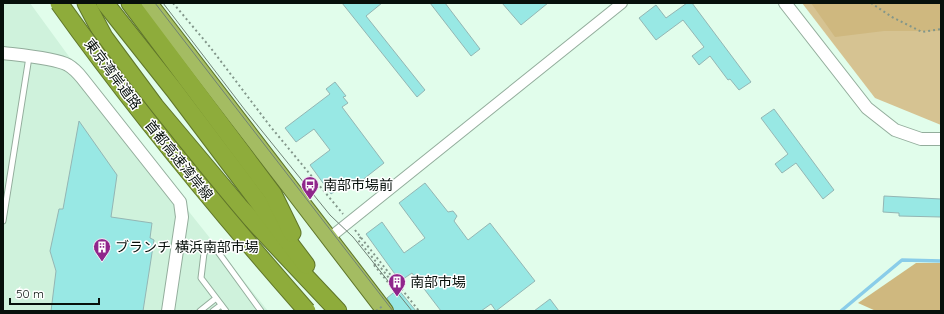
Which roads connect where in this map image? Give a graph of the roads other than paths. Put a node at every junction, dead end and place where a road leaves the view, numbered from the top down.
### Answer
1 (60, 3) edge
2 (105, 3) edge
3 (118, 3) edge
4 (130, 3) edge
5 (149, 3) edge
6 (622, 3) edge
7 (785, 3) edge
8 (91, 7) edge
9 (3, 53) edge
10 (29, 57) junction
11 (941, 139) edge
12 (3, 221) edge
13 (282, 232) junction
14 (328, 239) junction
15 (313, 279) junction
16 (215, 299) junction
17 (221, 305) junction
18 (380, 309) edge
19 (168, 311) edge
20 (200, 311) edge
21 (213, 311) edge
22 (226, 311) edge
23 (261, 311) edge
24 (306, 311) edge
25 (339, 311) edge

1 - 24 highway, 首都高速湾岸線, bridge
2 - 13 highway
3 - 13 highway
4 - 15 highway
5 - 14 highway
6 - 14 street
7 - 11 street
8 - 13 highway
8 - 15 highway
9 - 10 street
10 - 12 lane
10 - 19 street
13 - 15 highway
14 - 18 highway
15 - 25 highway
16 - 17 lane
16 - 20 lane
16 - 23 lane
17 - 21 lane
17 - 22 lane

